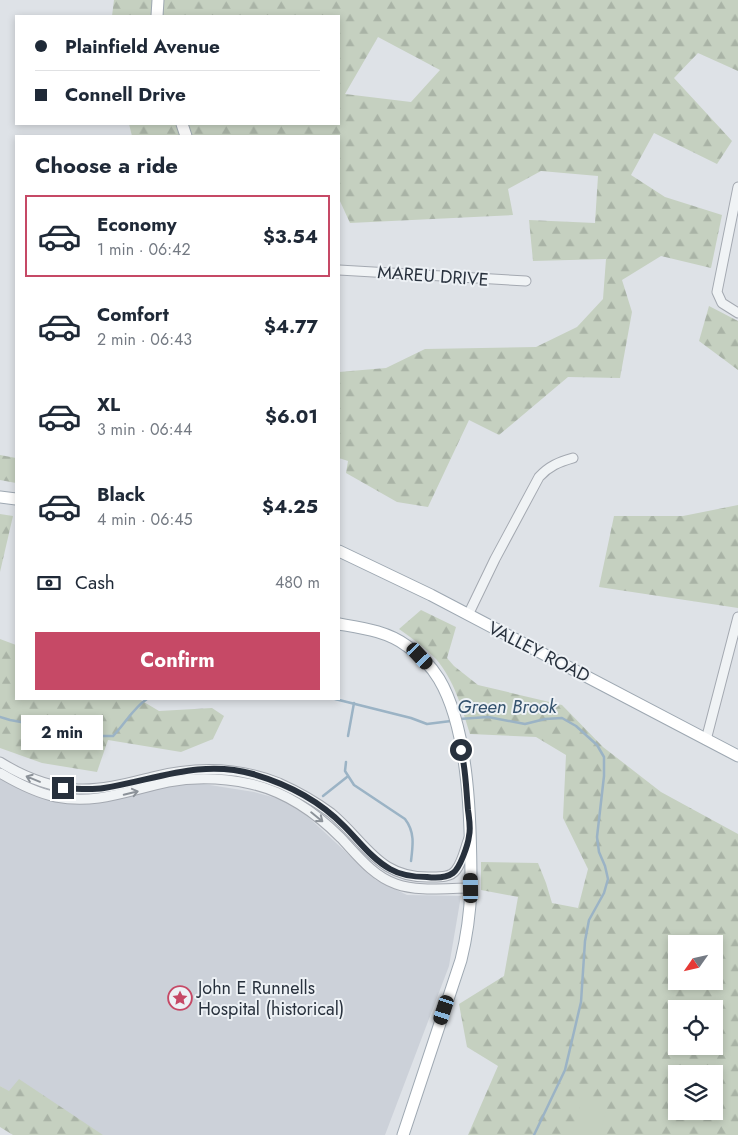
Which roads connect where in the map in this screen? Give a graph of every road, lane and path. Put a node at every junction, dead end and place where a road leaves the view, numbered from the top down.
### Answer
1 (158, 0) edge
2 (157, 15) edge
3 (738, 187) edge
4 (340, 270) edge
5 (526, 281) dead end
6 (738, 313) edge
7 (573, 458) dead end
8 (0, 496) edge
9 (15, 499) edge
10 (340, 551) edge
11 (468, 615) junction
12 (738, 617) edge
13 (340, 624) edge
14 (706, 740) junction
15 (738, 756) edge
16 (0, 762) edge
17 (0, 773) edge
18 (470, 835) junction
19 (471, 888) junction
20 (403, 1135) edge

1 - 2 main road
3 - 6 street
4 - 5 street, MAREU DRIVE
7 - 11 street
8 - 9 main road
10 - 11 main road, VALLEY ROAD
11 - 14 main road, VALLEY ROAD
12 - 14 street
13 - 18 main road
14 - 15 main road, VALLEY ROAD
18 -> 16 street
17 -> 19 street
18 - 19 main road
19 - 20 main road

